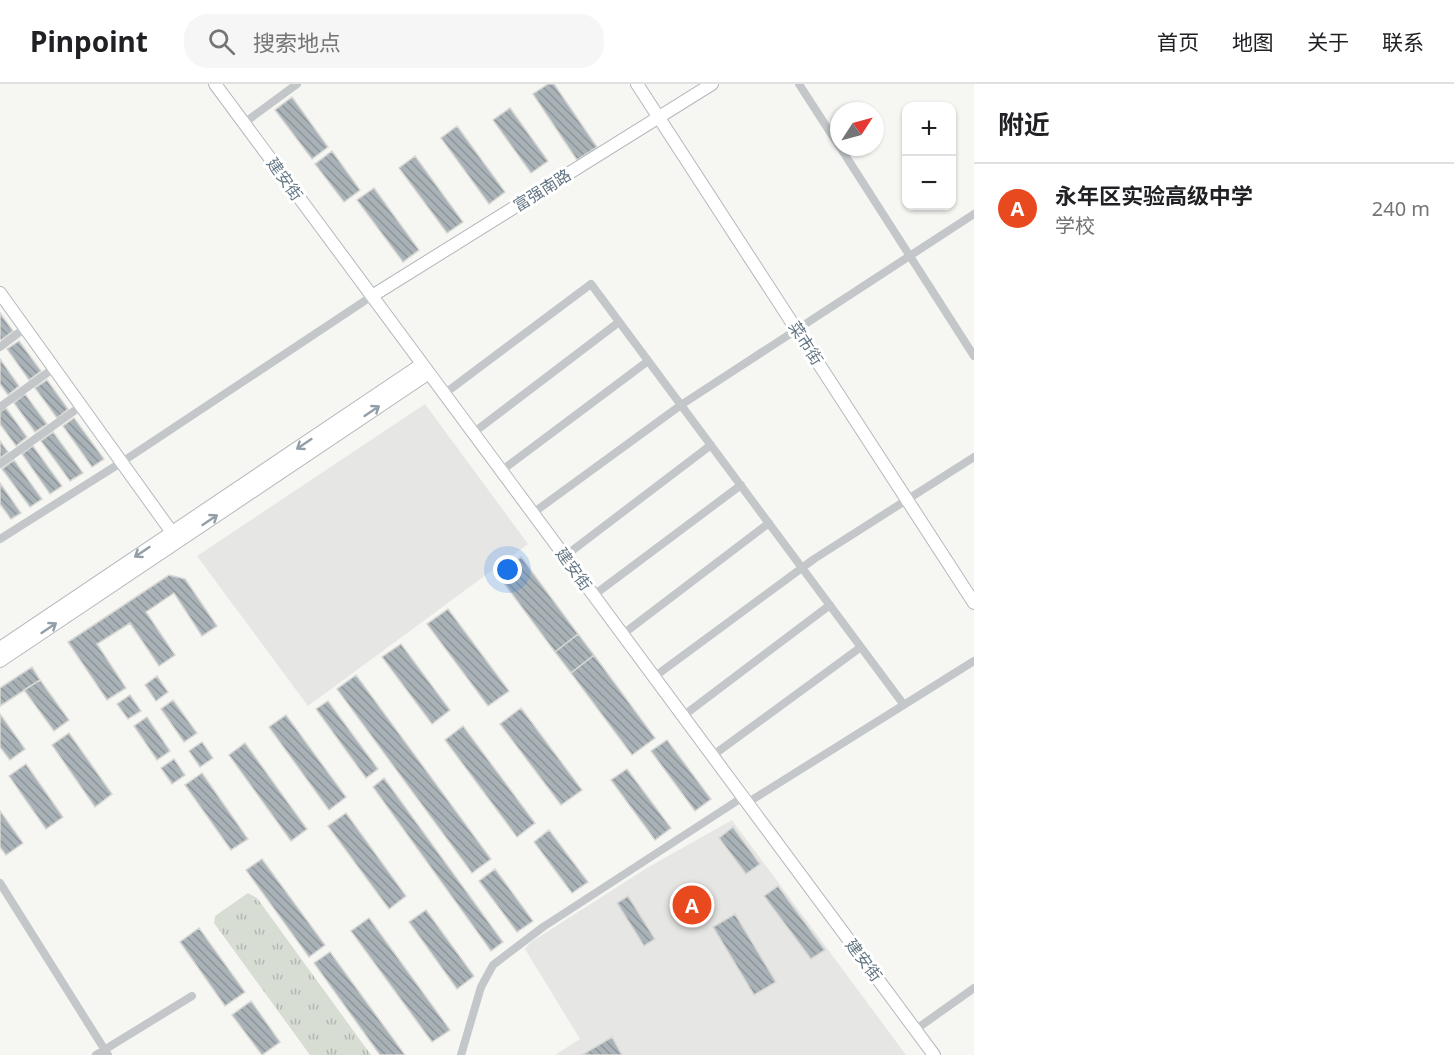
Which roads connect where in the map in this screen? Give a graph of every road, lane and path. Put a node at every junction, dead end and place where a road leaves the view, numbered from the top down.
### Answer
1 (215, 84) edge
2 (297, 84) edge
3 (637, 84) edge
4 (712, 84) edge
5 (799, 84) edge
6 (659, 117) junction
7 (244, 123) junction
8 (830, 132) edge
9 (845, 156) edge
10 (974, 214) edge
11 (910, 256) junction
12 (0, 293) edge
13 (372, 296) junction
14 (619, 322) junction
15 (26, 328) junction
16 (797, 330) junction
17 (0, 347) edge
18 (974, 356) edge
19 (648, 361) junction
20 (54, 368) junction
21 (426, 368) junction
22 (444, 394) junction
23 (681, 405) junction
24 (81, 406) junction
25 (0, 407) edge
26 (473, 433) junction
27 (711, 445) junction
28 (974, 457) edge
29 (122, 462) junction
30 (0, 465) edge
31 (501, 471) junction
32 (741, 485) junction
33 (907, 500) junction
34 (532, 513) junction
35 (769, 523) junction
36 (175, 537) junction
37 (0, 539) edge
38 (565, 556) junction
39 (802, 567) junction
40 (594, 595) junction
41 (974, 603) edge
42 (830, 605) junction
43 (622, 634) junction
44 (861, 647) junction
45 (0, 648) edge
46 (0, 661) edge
47 (974, 661) edge
48 (654, 677) junction
49 (904, 705) junction
50 (683, 716) junction
51 (712, 756) junction
52 (745, 800) junction
53 (0, 882) edge
54 (974, 988) edge
55 (192, 996) dead end
56 (915, 1030) junction
57 (106, 1052) edge
58 (96, 1055) edge
59 (461, 1055) edge
60 (934, 1055) edge

1 - 7 street, 建安街
2 - 7 street
3 - 6 street, 菜市街
4 - 6 street, 富强南路
5 - 8 street
6 - 13 street, 富强南路
6 - 16 street, 菜市街
7 - 13 street, 建安街
9 - 11 street
10 - 11 street
11 - 16 street
11 - 18 street
12 - 15 street
13 - 21 street, 建安街
13 - 29 street
14 - 19 street
14 - 22 street
14 - 26 street
15 - 17 street
15 - 20 street
16 - 23 street
16 - 33 street, 菜市街
19 - 23 street
19 - 31 street
20 - 24 street
20 - 25 street
21 - 22 street, 建安街
21 - 36 street
22 - 26 street, 建安街
23 - 27 street
23 - 34 street
24 - 29 street
24 - 30 street
26 - 31 street, 建安街
27 - 32 street
27 - 38 street
28 - 33 street
29 - 36 street
29 - 37 street
31 - 34 street, 建安街
32 - 35 street
32 - 40 street
33 - 39 street
33 - 41 street, 菜市街
34 - 38 street, 建安街
35 - 39 street
35 - 43 street
36 -> 45 street
46 -> 36 street
38 - 40 street, 建安街
39 - 42 street
39 - 48 street
40 - 43 street, 建安街
42 - 44 street
42 - 50 street
43 - 48 street, 建安街
44 - 49 street
44 - 51 street
47 - 49 street
48 - 50 street, 建安街
49 - 52 street
50 - 51 street, 建安街
51 - 52 street, 建安街
52 - 56 street, 建安街
52 - 59 street
53 - 57 street
54 - 56 street
55 - 57 street
56 - 60 street, 建安街
57 - 58 street

